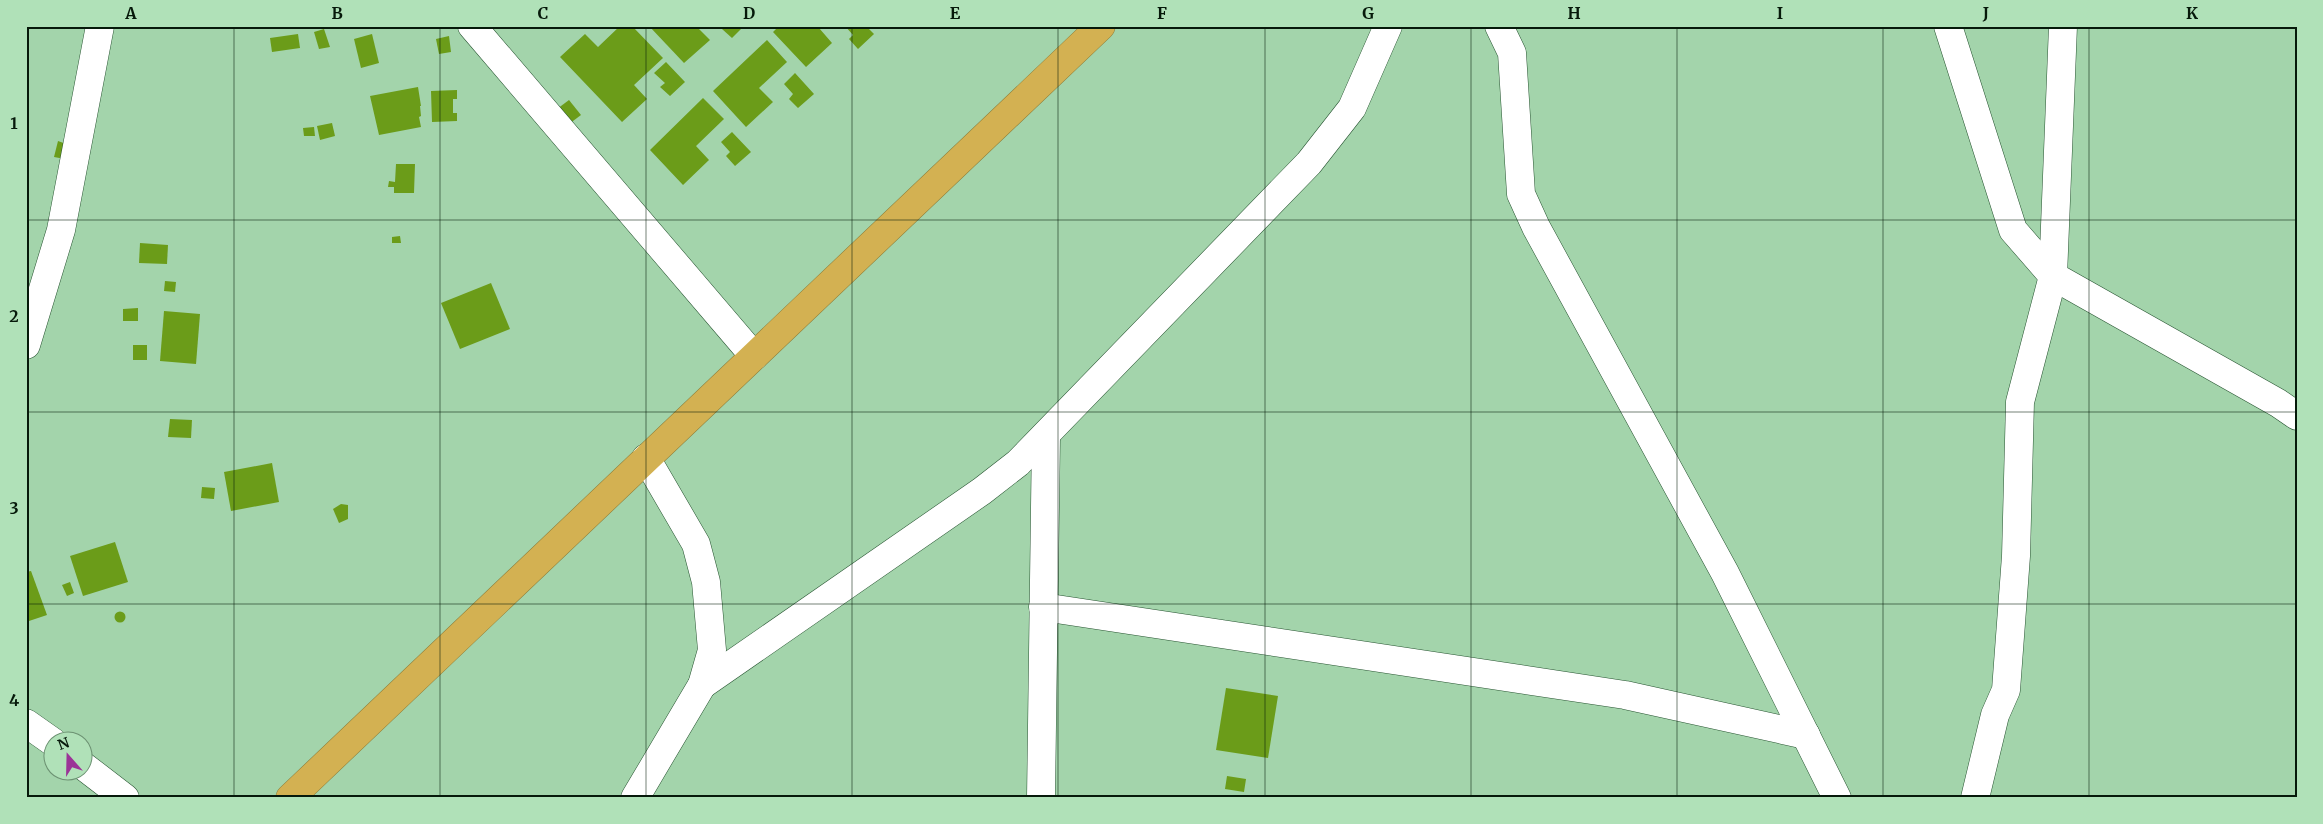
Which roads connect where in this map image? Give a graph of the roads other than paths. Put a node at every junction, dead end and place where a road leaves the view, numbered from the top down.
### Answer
1 (100, 26) edge
2 (472, 26) edge
3 (1101, 26) edge
4 (1388, 26) edge
5 (1499, 26) edge
6 (1948, 26) edge
7 (2063, 26) edge
8 (2053, 276) junction
9 (26, 345) edge
10 (754, 356) junction
11 (2297, 416) edge
12 (1046, 435) junction
13 (646, 458) junction
14 (1044, 607) junction
15 (702, 685) junction
16 (26, 723) edge
17 (42, 734) edge
18 (1806, 735) junction
19 (92, 772) edge
20 (125, 798) edge
21 (290, 798) edge
22 (635, 798) edge
23 (1041, 798) edge
24 (1837, 798) edge
25 (1975, 798) edge

1 - 9 street
2 - 10 street
3 - 10 highway
4 - 12 street
5 - 18 street
6 - 8 street
7 - 8 street
8 - 11 street
8 - 25 street
10 - 13 highway
12 - 14 street
12 - 15 street
13 - 15 street
13 - 21 highway
14 - 18 street
14 - 23 street
15 - 22 street
16 - 17 street
18 - 24 street
19 - 20 street

